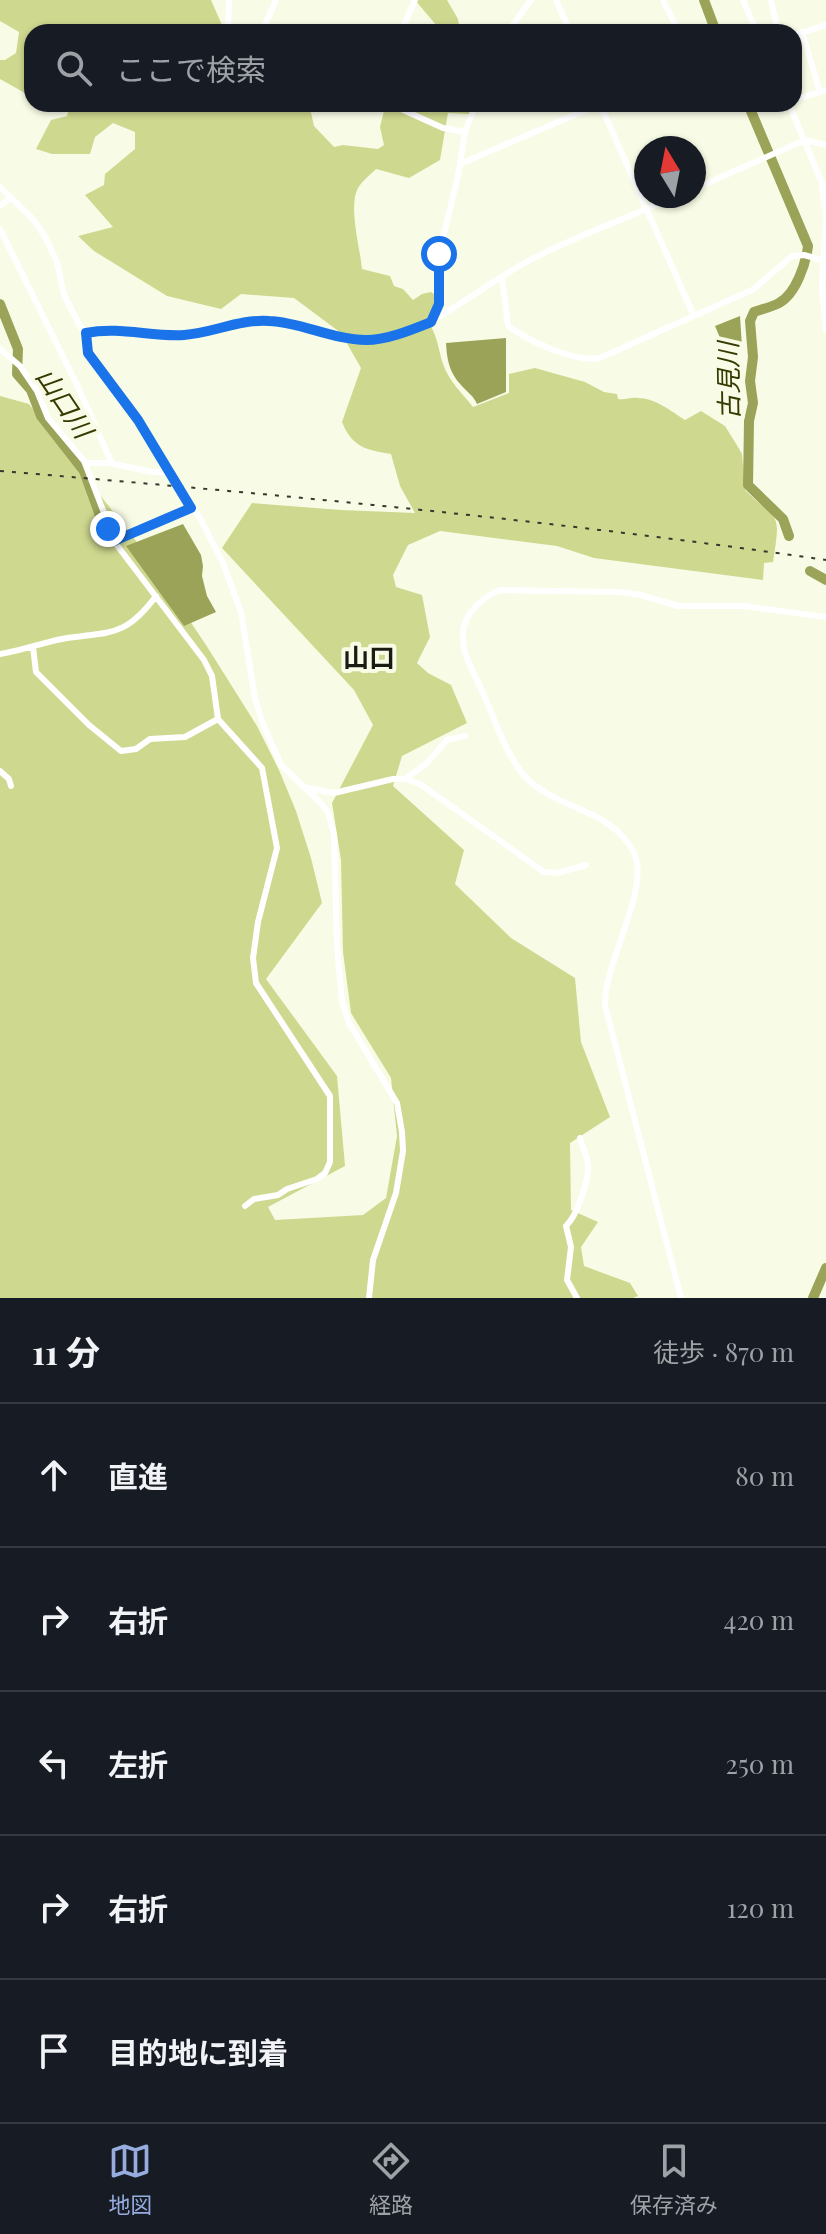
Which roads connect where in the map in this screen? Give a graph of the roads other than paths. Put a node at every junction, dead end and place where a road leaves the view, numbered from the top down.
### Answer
1 (229, 0) edge
2 (276, 0) edge
3 (415, 0) edge
4 (531, 0) edge
5 (556, 0) edge
6 (663, 0) edge
7 (743, 0) edge
8 (771, 0) edge
9 (228, 24) edge
10 (266, 24) edge
11 (404, 24) edge
12 (514, 24) edge
13 (566, 24) edge
14 (675, 24) edge
15 (754, 24) edge
16 (776, 24) edge
17 (826, 25) edge
18 (802, 33) edge
19 (802, 43) edge
20 (823, 91) edge
21 (802, 98) edge
22 (408, 112) edge
23 (473, 112) edge
24 (581, 112) edge
25 (603, 112) edge
26 (793, 112) edge
27 (465, 132) junction
28 (805, 140) junction
29 (826, 145) edge
30 (460, 164) junction
31 (706, 184) edge
32 (0, 187) edge
33 (10, 198) junction
34 (0, 206) edge
35 (650, 208) edge
36 (646, 210) junction
37 (826, 215) edge
38 (0, 229) edge
39 (823, 257) edge
40 (502, 277) junction
41 (824, 290) edge
42 (694, 316) junction
43 (431, 322) junction
44 (826, 330) edge
45 (86, 333) junction
46 (0, 349) edge
47 (84, 461) junction
48 (112, 464) junction
49 (170, 472) junction
50 (191, 508) junction
51 (114, 541) junction
52 (156, 596) junction
53 (826, 617) edge
54 (33, 647) junction
55 (0, 654) edge
56 (218, 719) junction
57 (465, 736) dead end
58 (281, 765) junction
59 (262, 768) junction
60 (0, 771) edge
61 (405, 779) junction
62 (11, 786) dead end
63 (303, 787) junction
64 (586, 865) dead end
65 (580, 1138) dead end
66 (245, 1206) dead end
67 (369, 1298) edge
68 (577, 1298) edge
69 (681, 1298) edge

1 - 9 street
2 - 10 street
3 - 11 street
4 - 12 street
5 - 13 street
6 - 14 street
7 - 15 street
8 - 16 street
17 - 18 street
19 - 20 street
20 - 21 street
22 - 27 street
23 - 27 street
24 - 30 street
25 - 36 street
26 - 28 street
27 - 30 street
28 - 29 street
28 - 31 street
28 - 37 street
30 - 43 street
32 - 33 street
33 - 34 street
33 - 45 street
35 - 36 street
36 - 40 street
36 - 42 street
37 - 39 street
38 - 48 street
39 - 41 street
39 - 42 street
40 - 42 street
40 - 43 street
41 - 44 street
43 - 45 street
45 - 49 street
46 - 47 street
47 - 48 street
47 - 51 street
48 - 49 street
49 - 50 street
50 - 51 street
50 - 58 street
51 - 52 street
52 - 54 street
52 - 56 street
53 - 69 street
54 - 55 street
54 - 56 street
56 - 59 street
57 - 61 street
58 - 59 street
58 - 63 street
59 - 66 street
60 - 62 street
61 - 63 street
61 - 64 street
63 - 67 street
65 - 68 street

